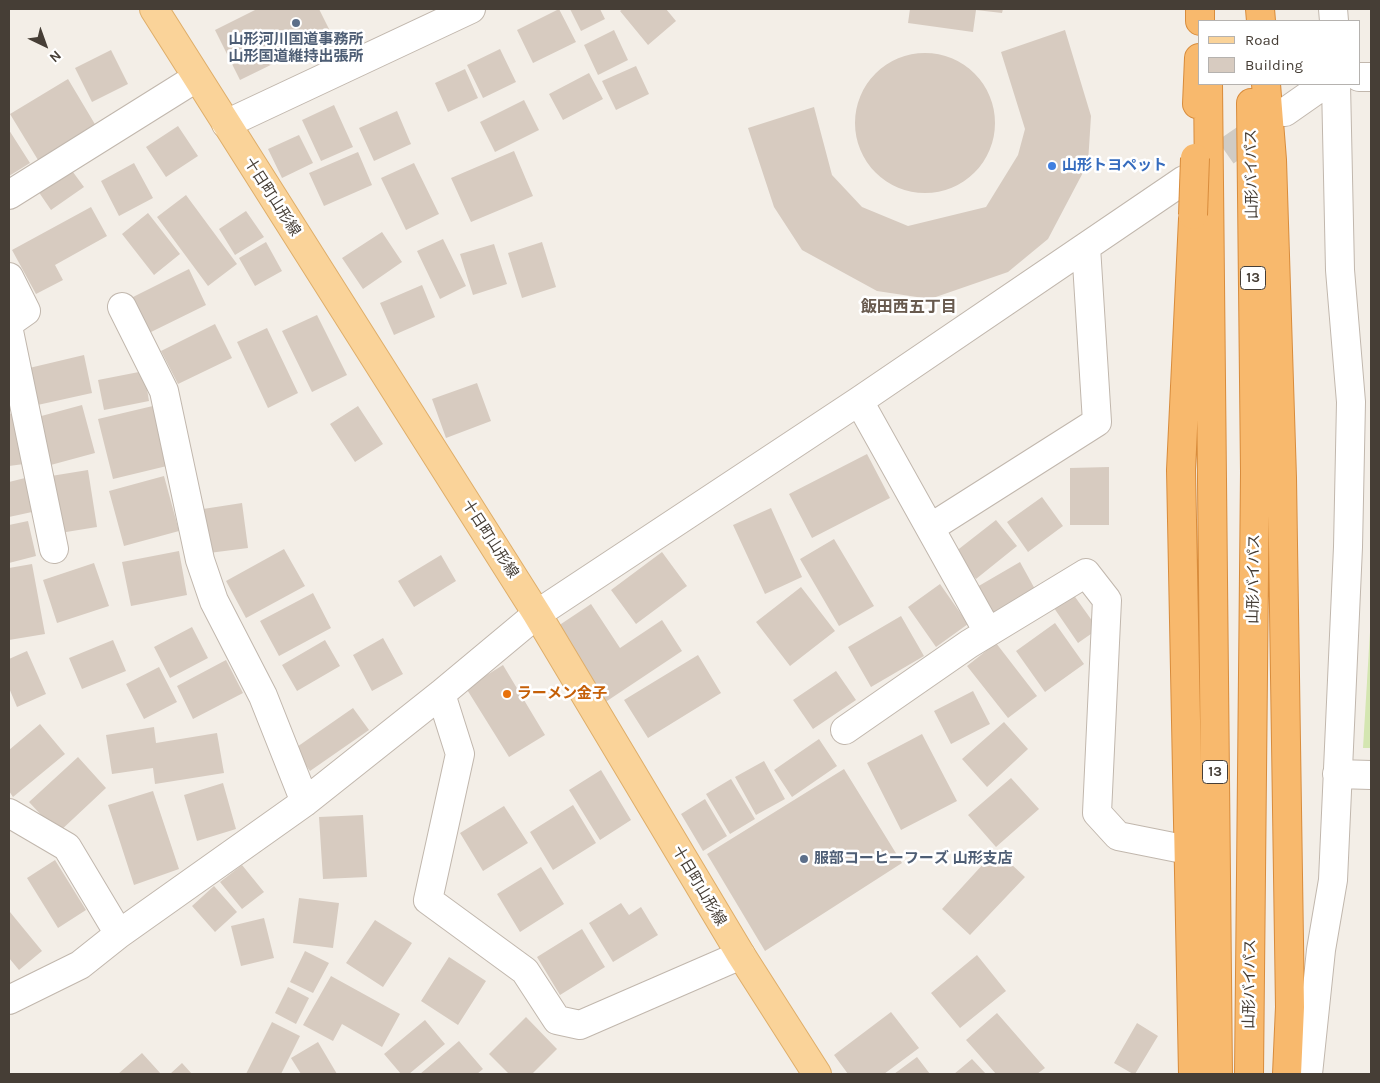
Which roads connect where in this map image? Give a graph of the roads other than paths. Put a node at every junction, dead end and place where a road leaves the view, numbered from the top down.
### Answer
1 (154, 9) edge
2 (471, 9) edge
3 (1198, 70) edge
4 (196, 78) junction
5 (1208, 85) edge
6 (1251, 85) edge
7 (1266, 85) edge
8 (1324, 85) edge
9 (1336, 85) edge
10 (1285, 112) tunnel mouth
11 (226, 124) junction
12 (1190, 169) junction
13 (9, 194) edge
14 (1086, 247) junction
15 (9, 277) edge
16 (122, 307) dead end
17 (9, 323) edge
18 (9, 331) edge
19 (859, 402) junction
20 (930, 528) junction
21 (54, 549) dead end
22 (537, 614) junction
23 (988, 632) junction
24 (441, 694) junction
25 (845, 730) dead end
26 (1336, 774) junction
27 (1371, 775) edge
28 (305, 802) junction
29 (9, 813) edge
30 (1188, 850) junction
31 (119, 934) junction
32 (740, 956) junction
33 (9, 1000) edge
34 (817, 1074) edge
35 (1193, 1074) edge
36 (1218, 1074) edge
37 (1249, 1074) edge
38 (1287, 1074) edge
39 (1308, 1074) edge

1 - 4 main road, 十日町山形線
2 - 11 street
3 - 12 highway
4 - 11 main road, 十日町山形線
4 - 13 street
5 - 36 highway, 13
6 - 37 highway, 山形バイパス / 13
7 - 38 highway
8 - 10 street
9 - 26 street
11 - 22 main road, 十日町山形線
12 - 14 street
12 - 30 highway, bridge
14 - 19 street
14 - 20 street
15 - 17 street
16 - 28 street
18 - 21 street
19 - 20 street
19 - 22 street
20 - 23 street
22 - 24 street
22 - 32 main road, 十日町山形線
23 - 25 street
23 - 30 street
24 - 28 street
24 - 32 street
26 - 27 street
26 - 39 street
28 - 31 street
29 - 31 street
30 - 35 highway
31 - 33 street
32 - 34 main road, 十日町山形線

